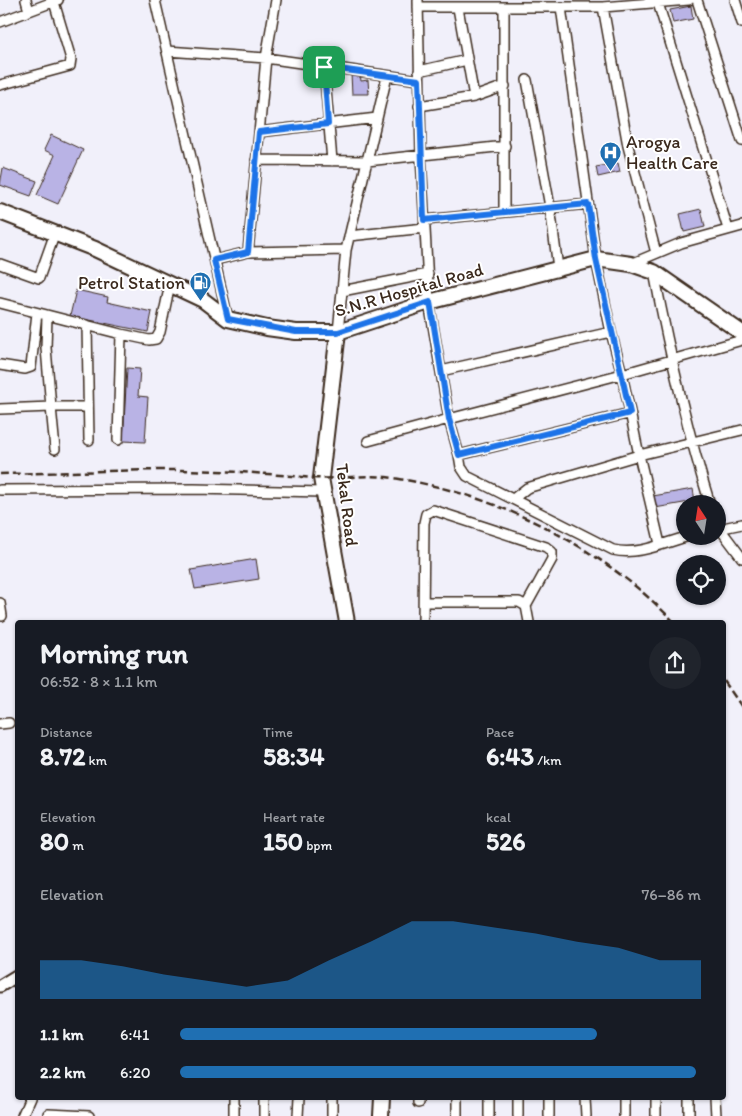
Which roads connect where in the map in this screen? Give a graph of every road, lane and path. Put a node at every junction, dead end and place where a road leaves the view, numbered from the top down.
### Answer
1 (26, 0) edge
2 (155, 0) edge
3 (276, 0) edge
4 (689, 0) edge
5 (697, 0) edge
6 (735, 0) edge
7 (57, 1) edge
8 (636, 2) edge
9 (658, 3) junction
10 (418, 4) edge
11 (462, 5) edge
12 (561, 7) junction
13 (603, 7) junction
14 (504, 8) junction
15 (30, 11) junction
16 (0, 22) edge
17 (742, 23) edge
18 (167, 51) junction
19 (266, 58) junction
20 (467, 60) junction
21 (324, 67) junction
22 (387, 76) junction
23 (419, 76) junction
24 (527, 80) dead end
25 (0, 85) edge
26 (505, 86) junction
27 (474, 97) junction
28 (420, 106) junction
29 (377, 118) junction
30 (328, 124) junction
31 (259, 132) junction
32 (742, 141) edge
33 (505, 146) junction
34 (421, 156) junction
35 (256, 160) junction
36 (332, 161) junction
37 (367, 161) junction
38 (588, 204) junction
39 (550, 207) junction
40 (0, 212) edge
41 (504, 212) junction
42 (425, 224) junction
43 (742, 226) edge
44 (728, 229) junction
45 (56, 232) junction
46 (349, 236) junction
47 (346, 250) junction
48 (248, 252) junction
49 (656, 253) junction
50 (596, 259) junction
51 (214, 260) junction
52 (0, 264) edge
53 (631, 264) junction
54 (558, 268) junction
55 (654, 272) junction
56 (428, 274) junction
57 (170, 284) junction
58 (342, 291) junction
59 (430, 302) junction
60 (0, 303) edge
61 (37, 313) junction
62 (46, 316) junction
63 (228, 319) junction
64 (87, 324) junction
65 (338, 332) junction
66 (611, 332) junction
67 (742, 333) edge
68 (121, 334) junction
69 (742, 340) edge
70 (671, 360) junction
71 (0, 365) edge
72 (441, 371) junction
73 (622, 374) junction
74 (51, 407) junction
75 (88, 407) junction
76 (0, 409) edge
77 (630, 413) junction
78 (449, 419) junction
79 (742, 430) edge
80 (89, 440) dead end
81 (118, 440) dead end
82 (368, 441) dead end
83 (691, 442) junction
84 (55, 449) dead end
85 (459, 455) junction
86 (639, 455) junction
87 (0, 490) edge
88 (322, 492) junction
89 (707, 495) edge
90 (513, 499) junction
91 (742, 524) edge
92 (726, 527) edge
93 (726, 538) edge
94 (676, 540) edge
95 (660, 544) junction
96 (742, 558) edge
97 (424, 602) junction
98 (0, 603) edge
99 (526, 606) junction
100 (2, 616) dead end
101 (347, 620) edge
102 (424, 620) edge
103 (529, 620) edge
104 (15, 977) edge
105 (0, 986) edge
106 (29, 1100) edge
107 (234, 1100) edge
108 (264, 1100) edge
109 (298, 1100) edge
110 (332, 1100) edge
111 (382, 1100) edge
112 (457, 1100) edge
113 (489, 1100) edge
114 (518, 1100) edge
115 (549, 1100) edge
116 (585, 1100) edge
117 (624, 1100) edge
118 (656, 1100) edge
119 (689, 1100) edge
120 (716, 1100) edge
121 (48, 1114) dead end
122 (22, 1116) edge
123 (89, 1116) edge
124 (234, 1116) edge
125 (264, 1116) edge
126 (298, 1116) edge
127 (332, 1116) edge
128 (381, 1116) edge
129 (457, 1116) edge
130 (490, 1116) edge
131 (518, 1116) edge
132 (549, 1116) edge
133 (586, 1116) edge
134 (624, 1116) edge
135 (656, 1116) edge
136 (689, 1116) edge
137 (716, 1116) edge

1 - 15 street
2 - 18 street
3 - 19 street
4 - 9 street
5 - 32 street
6 - 17 street
7 - 15 street
7 - 25 street
8 - 9 street
8 - 13 street
9 - 44 street
10 - 11 street
10 - 23 street
11 - 14 street
11 - 20 street
12 - 13 street
12 - 14 street
12 - 38 street
13 - 49 street
14 - 26 street
15 - 16 street
18 - 19 street
18 - 51 street
19 - 21 street
19 - 31 street
20 - 23 street
20 - 27 street
21 - 22 street
21 - 30 street
22 - 23 street
22 - 29 street
23 - 28 street
24 - 39 street
26 - 27 street
26 - 33 street
27 - 28 street
28 - 34 street
29 - 30 street
29 - 37 street
30 - 31 street
30 - 36 street
31 - 35 street
33 - 34 street
33 - 41 street
34 - 37 street
34 - 42 street
35 - 36 street
35 - 48 street
36 - 37 street
37 - 46 street
38 - 39 street
38 - 50 street
39 - 41 street
39 - 54 street
40 - 45 main road, S.N.R Hospital Road
41 - 42 street
42 - 46 street
42 - 56 street
43 - 44 street
44 - 49 street
45 - 52 street
45 - 57 main road, S.N.R Hospital Road
46 - 47 street
47 - 48 street
47 - 58 street
48 - 51 street
49 - 53 street
50 - 53 main road, S.N.R Hospital Road
50 - 54 main road, S.N.R Hospital Road
50 - 66 street
51 - 63 street
53 - 55 main road, S.N.R Hospital Road
54 - 59 main road, S.N.R Hospital Road
55 - 67 main road, S.N.R Hospital Road
55 - 70 street
56 - 58 street
56 - 59 street
57 - 63 main road, S.N.R Hospital Road
57 - 68 street
58 - 65 street
59 - 65 main road, S.N.R Hospital Road
59 - 72 street
60 - 61 street
61 - 62 street
61 - 71 street
62 - 64 street
62 - 74 street
63 - 65 main road, S.N.R Hospital Road
64 - 68 street
64 - 75 street
65 - 88 main road, Tekal Road
66 - 72 street
66 - 73 street
68 - 81 street
69 - 70 street
70 - 73 street
70 - 83 street
72 - 78 street
73 - 77 street
73 - 78 street
74 - 75 street
74 - 76 street
74 - 84 street
75 - 80 street
77 - 85 street
77 - 86 street
78 - 82 street
78 - 85 street
79 - 83 street
83 - 86 street
83 - 89 street
85 - 90 street
86 - 90 street
86 - 95 street
87 - 88 street
88 - 101 main road, Tekal Road
90 - 95 street
91 - 92 street
93 - 96 street
94 - 95 street
97 - 99 street
97 - 99 street
97 - 102 street
98 - 100 street
99 - 103 street
104 - 105 street
106 - 122 street
107 - 124 street
108 - 125 street
109 - 126 street
110 - 127 street
111 - 128 main road
112 - 129 street
113 - 130 street
114 - 131 street
115 - 132 street
116 - 133 street
117 - 134 street
118 - 135 street
119 - 136 street
120 - 137 street
121 - 123 street

